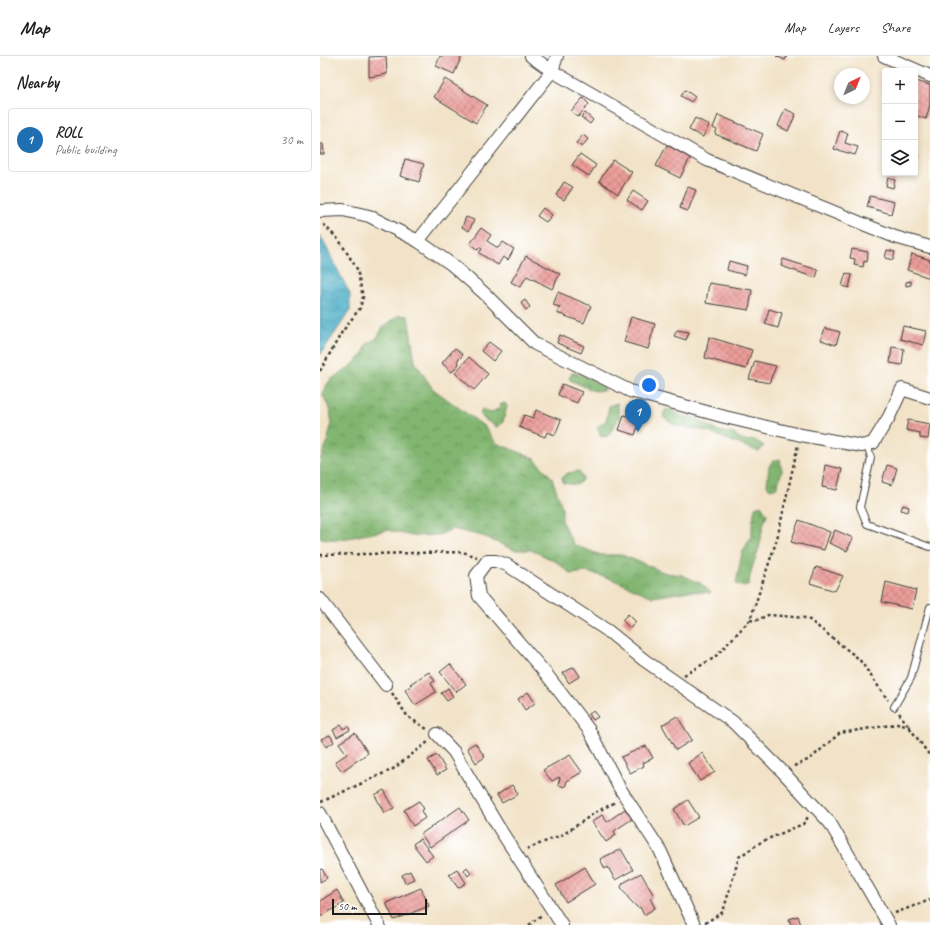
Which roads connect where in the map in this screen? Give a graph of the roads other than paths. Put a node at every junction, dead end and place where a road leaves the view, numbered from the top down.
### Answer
1 (531, 56) edge
2 (557, 56) edge
3 (884, 56) edge
4 (552, 71) junction
5 (930, 76) edge
6 (322, 210) edge
7 (418, 241) junction
8 (929, 243) edge
9 (930, 398) edge
10 (867, 444) junction
11 (930, 547) edge
12 (320, 599) edge
13 (930, 607) edge
14 (386, 685) road end
15 (894, 707) road end
16 (437, 734) road end
17 (320, 813) edge
18 (887, 921) edge
19 (379, 925) edge
20 (562, 925) edge
21 (694, 925) edge

1 - 4 street
2 - 4 street
3 - 5 street
4 - 7 street
4 - 8 street
6 - 7 street
7 - 10 street
9 - 10 street
10 - 11 lane
12 - 14 street
13 - 15 lane
16 - 20 street
17 - 19 street
18 - 21 street

